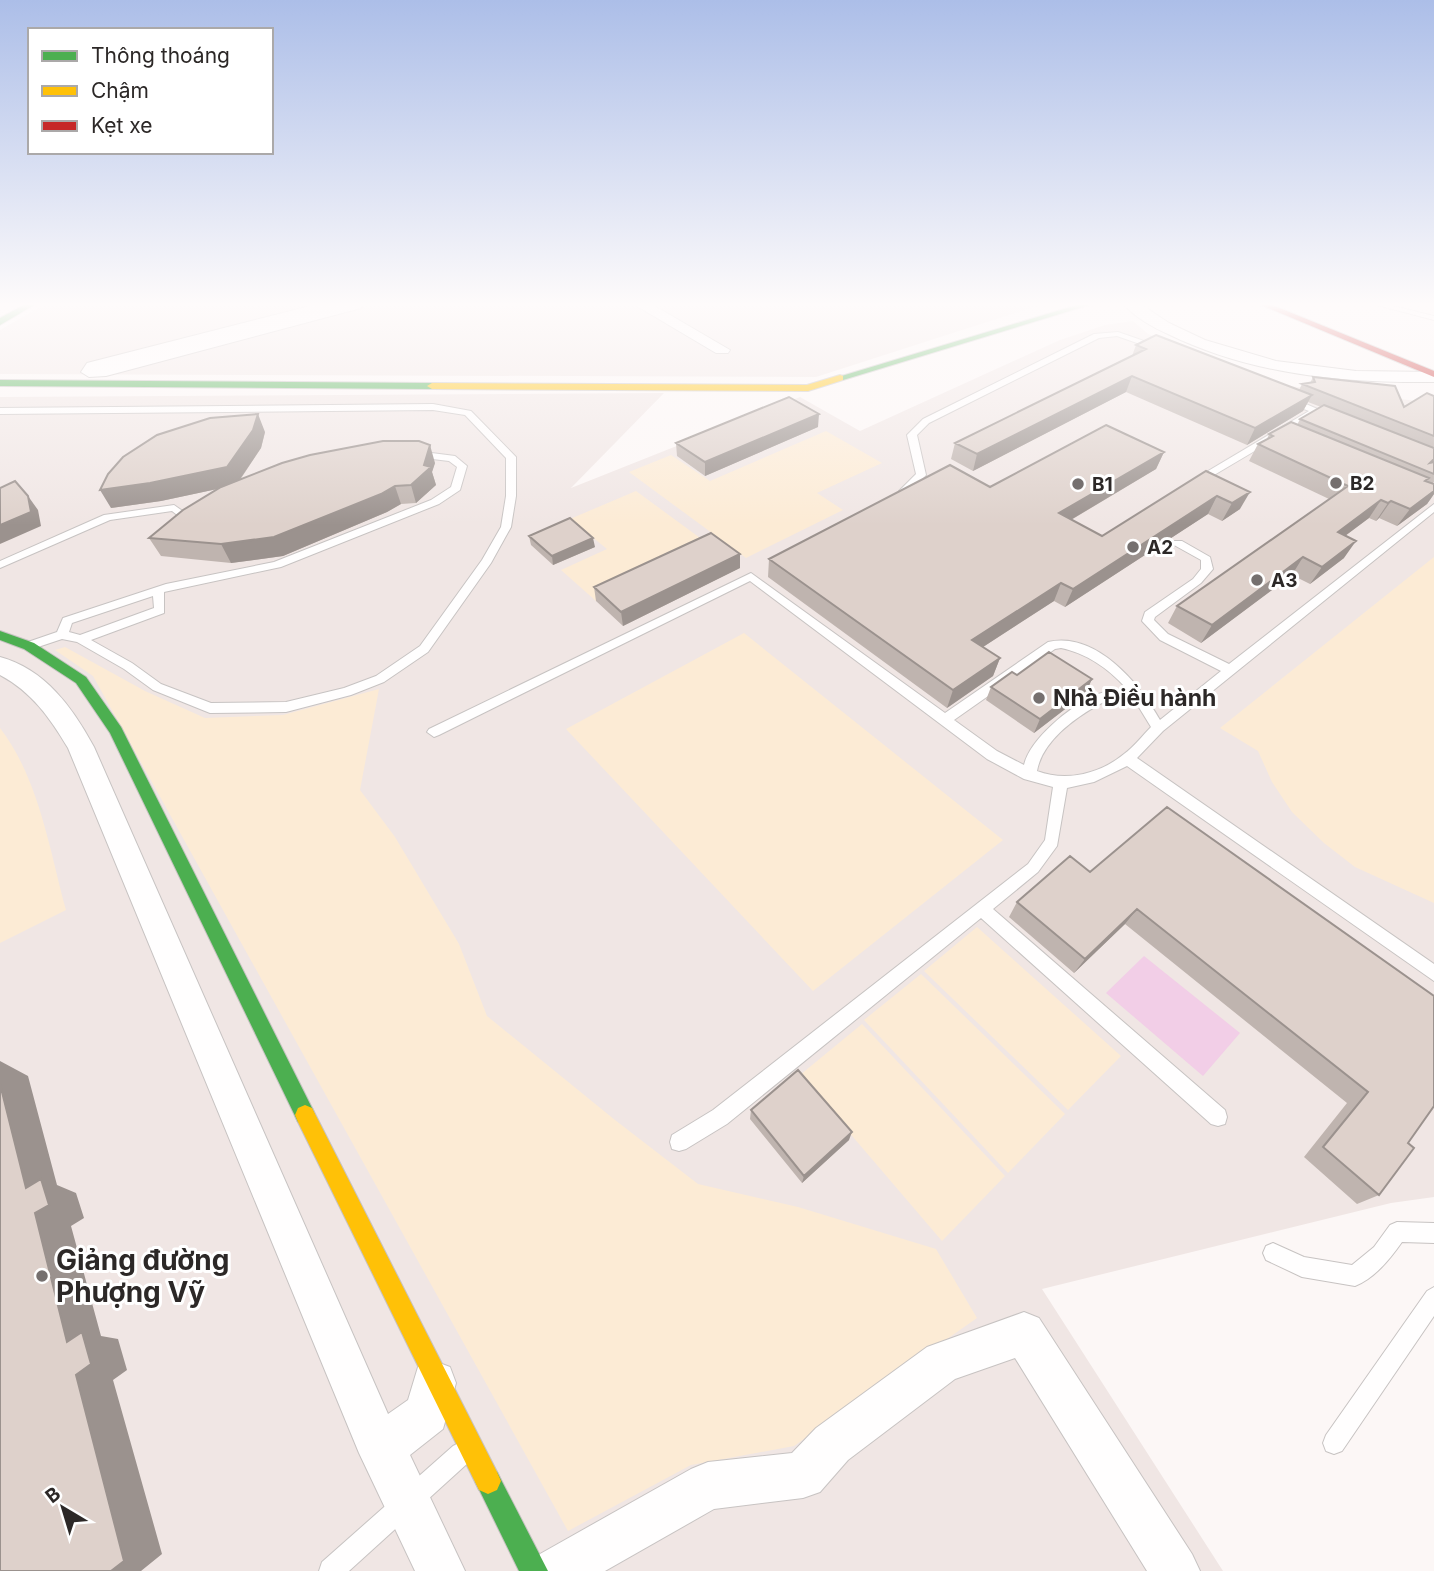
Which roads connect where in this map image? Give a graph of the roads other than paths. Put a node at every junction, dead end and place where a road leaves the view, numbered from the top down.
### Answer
1 (533, 378) edge
2 (819, 378) edge
3 (840, 378) edge
4 (1011, 378) edge
5 (0, 383) edge
6 (1277, 396) edge
7 (0, 411) edge
8 (1316, 411) junction
9 (1340, 420) edge
10 (1280, 432) junction
11 (1293, 437) edge
12 (401, 455) edge
13 (1201, 479) edge
14 (891, 500) edge
15 (1434, 507) edge
16 (177, 536) edge
17 (1178, 544) edge
18 (0, 565) edge
19 (158, 590) junction
20 (0, 635) edge
21 (62, 635) junction
22 (81, 639) junction
23 (29, 646) junction
24 (0, 665) edge
25 (1230, 670) junction
26 (1135, 691) junction
27 (945, 720) junction
28 (1158, 728) junction
29 (434, 732) dead end
30 (1128, 759) junction
31 (1028, 775) junction
32 (1061, 783) junction
33 (982, 909) junction
34 (1434, 973) edge
35 (1218, 1117) dead end
36 (679, 1142) dead end
37 (1434, 1233) edge
38 (1273, 1252) dead end
39 (1434, 1298) edge
40 (435, 1378) junction
41 (375, 1437) junction
42 (1334, 1443) dead end
43 (469, 1445) junction
44 (409, 1502) junction
45 (331, 1571) edge
46 (440, 1571) edge
47 (534, 1571) edge
48 (557, 1571) edge
49 (1175, 1571) edge

1 - 2 street
3 - 5 street
4 - 14 lane
6 - 8 lane
7 - 22 lane
8 - 9 lane
8 - 10 lane
10 - 11 lane
10 - 13 lane
12 - 19 lane
15 - 25 lane
16 - 18 lane
17 - 25 lane
19 - 21 lane
19 - 22 lane
20 - 23 street
21 - 22 lane
21 - 23 lane
23 - 40 street
24 - 41 street
25 - 28 lane
26 - 27 lane
26 - 28 lane
26 - 31 lane
27 - 29 lane
27 - 31 lane
28 - 30 lane
30 - 32 lane
30 - 34 lane
31 - 32 lane
32 - 33 lane
33 - 35 lane
33 - 36 lane
37 - 38 lane
39 - 42 lane
40 - 41 street
40 - 43 street
41 - 44 street
43 - 44 lane
43 - 47 street
44 - 45 lane
44 - 46 street
48 - 49 street

